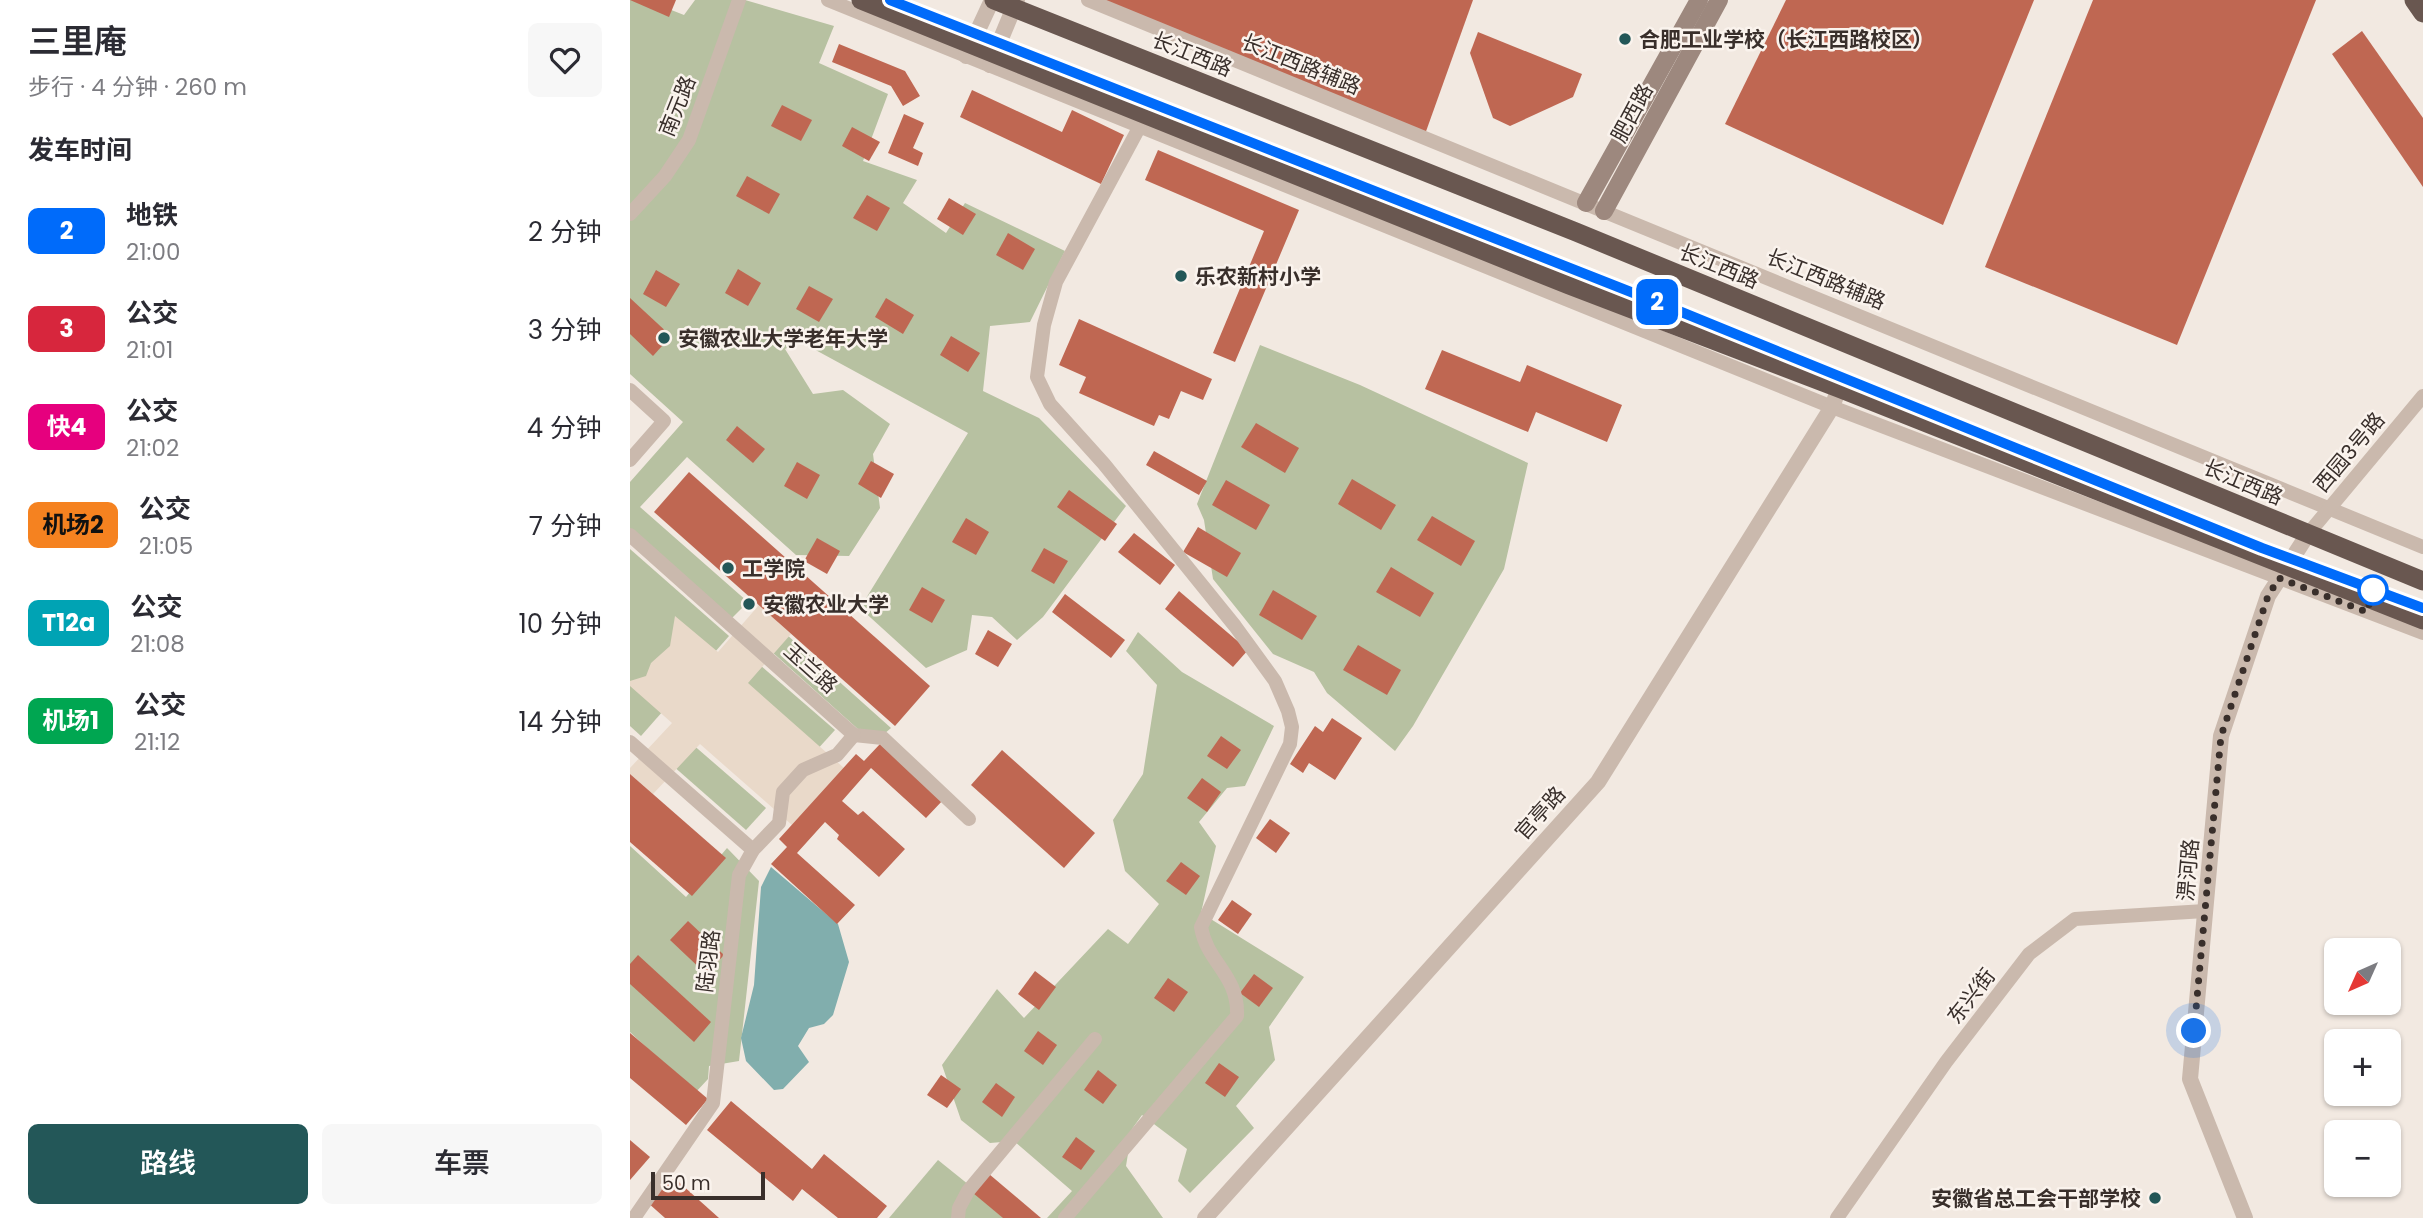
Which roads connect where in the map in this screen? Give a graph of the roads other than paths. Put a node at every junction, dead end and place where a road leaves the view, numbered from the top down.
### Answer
1 (739, 0) edge
2 (828, 0) edge
3 (862, 0) edge
4 (993, 0) edge
5 (1088, 0) edge
6 (1699, 0) edge
7 (1719, 0) edge
8 (2414, 0) edge
9 (1016, 4) edge
10 (2423, 13) edge
11 (969, 51) junction
12 (993, 60) junction
13 (1140, 126) junction
14 (1586, 204) junction
15 (1604, 211) junction
16 (630, 214) edge
17 (1839, 388) junction
18 (630, 390) edge
19 (2423, 396) edge
20 (1832, 407) junction
21 (630, 460) edge
22 (2330, 508) junction
23 (2308, 534) junction
24 (630, 535) edge
25 (2423, 547) edge
26 (2283, 572) junction
27 (2423, 581) edge
28 (2423, 620) edge
29 (2423, 633) edge
30 (854, 735) junction
31 (630, 741) edge
32 (969, 819) dead end
33 (753, 850) junction
34 (2205, 911) junction
35 (1096, 1039) dead end
36 (634, 1218) edge
37 (958, 1218) edge
38 (1065, 1218) edge
39 (1205, 1218) edge
40 (1837, 1218) edge
41 (2245, 1218) edge

1 - 16 street, 南元路
2 - 11 street
3 - 11 highway
4 - 9 highway, 长江西路
4 - 11 street
5 - 14 street, 长江西路辅路
6 - 14 main road, 肥西路
7 - 15 main road, 肥西路
8 - 10 highway
9 - 12 street
9 - 23 highway, 长江西路
11 - 12 highway
12 - 13 street
12 - 17 highway
13 - 20 street
13 - 38 street
14 - 15 street, 长江西路辅路
15 - 22 street, 长江西路辅路
17 - 20 street, 官亭路
17 - 26 highway
18 - 21 street
19 - 22 street, 西园3号路
20 - 26 street
20 - 39 street, 官亭路
22 - 23 street, 西园3号路
22 - 25 street, 长江西路辅路
23 - 26 street, 淠河路
23 - 27 highway, 长江西路
24 - 30 street, 玉兰路
26 - 28 highway
26 - 29 street
26 - 34 street, 淠河路
30 - 32 street, 玉兰路
30 - 33 street, 陆羽路
31 - 33 street
33 - 36 street, 陆羽路
34 - 40 street, 东兴街
34 - 41 street, 淠河路
35 - 37 street

